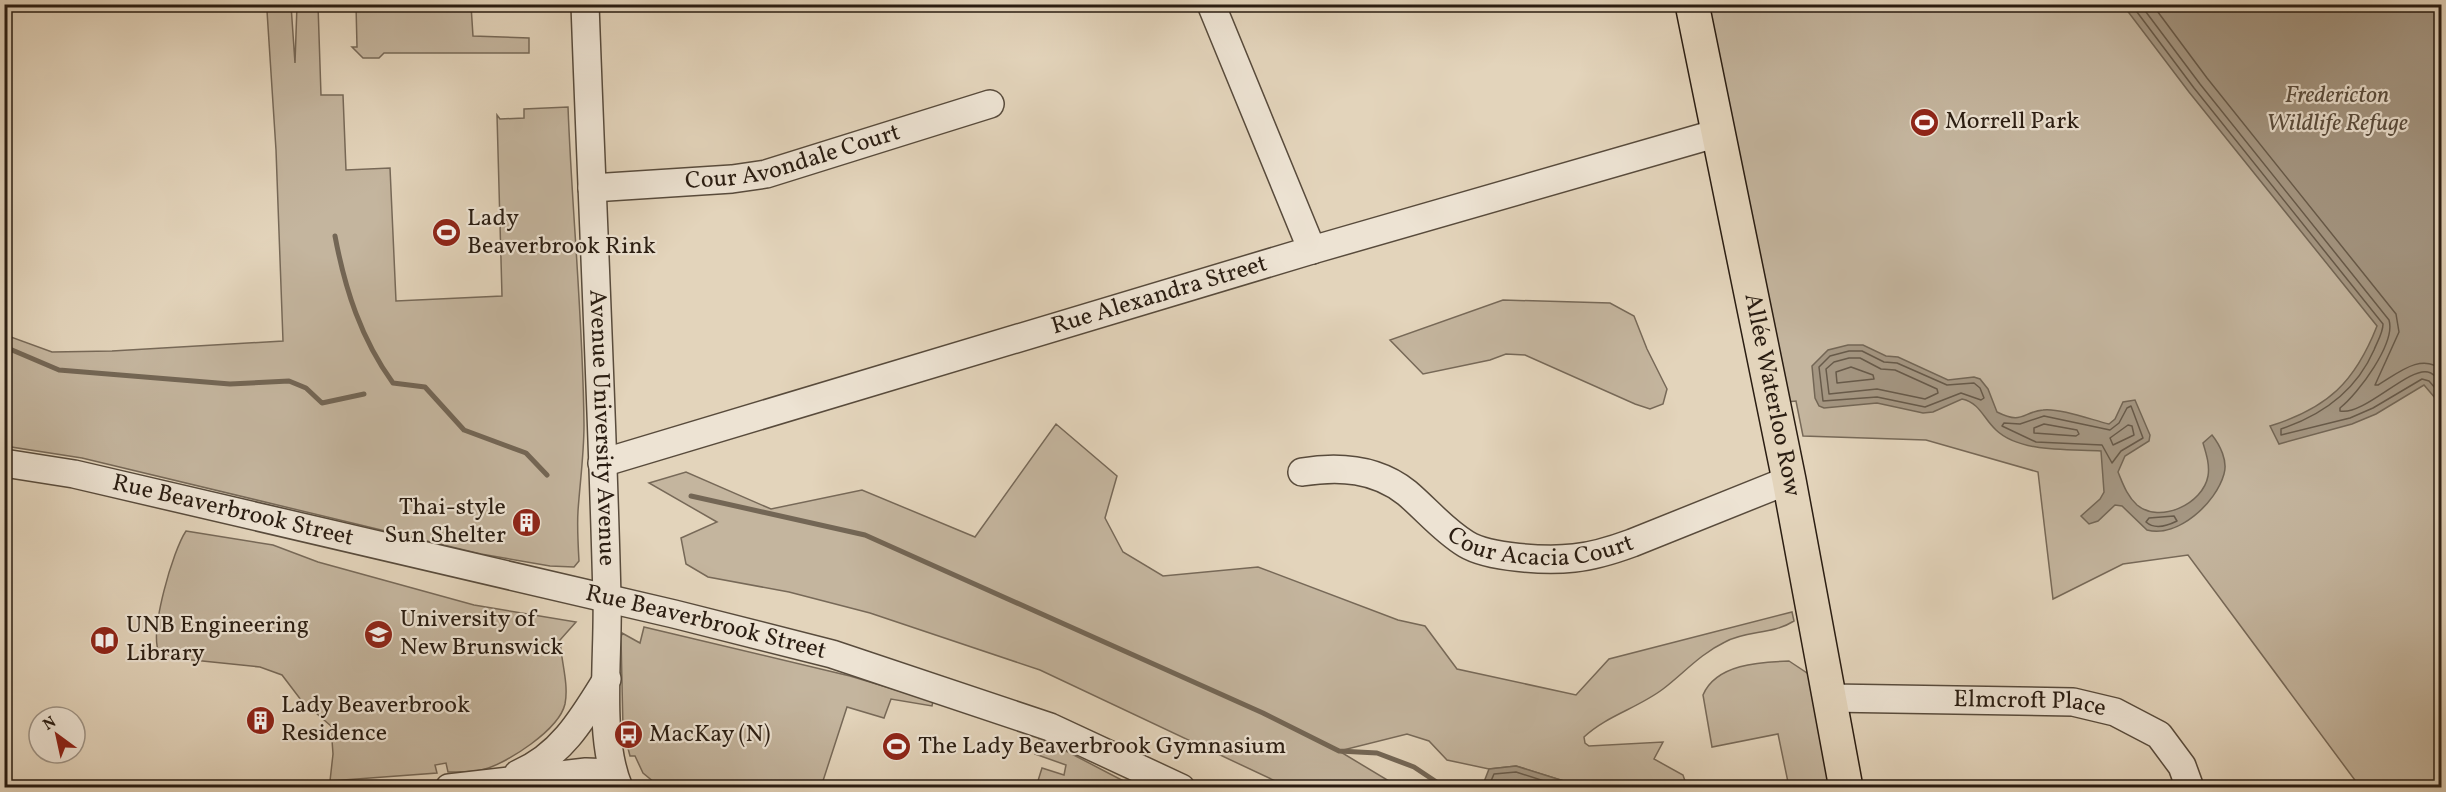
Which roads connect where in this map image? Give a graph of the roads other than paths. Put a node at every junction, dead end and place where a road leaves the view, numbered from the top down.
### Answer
1 (1211, 4) edge
2 (1692, 4) edge
3 (586, 5) edge
4 (990, 104) dead end
5 (1718, 133) junction
6 (592, 188) junction
7 (1312, 250) junction
8 (4, 463) edge
9 (602, 463) junction
10 (1302, 472) dead end
11 (1790, 480) junction
12 (607, 600) junction
13 (607, 679) junction
14 (1830, 698) junction
15 (616, 780) edge
16 (496, 783) junction
17 (449, 788) edge
18 (1181, 788) edge
19 (1846, 788) edge
20 (2190, 788) edge

1 - 7 street
2 - 5 main road, Allée Waterloo Row
3 - 6 street, Avenue University Avenue
4 - 6 street, Cour Avondale Court
5 - 7 street, Rue Alexandra Street
5 - 11 main road, Allée Waterloo Row
6 - 9 street, Avenue University Avenue
7 - 9 street, Rue Alexandra Street
8 - 12 street, Rue Beaverbrook Street
9 - 12 street, Avenue University Avenue
10 - 11 street, Cour Acacia Court
11 - 14 main road, Allée Waterloo Row
12 - 13 street, Avenue University Avenue
12 - 18 street, Rue Beaverbrook Street
13 - 15 street, Avenue University Avenue
13 - 16 street
14 - 19 main road, Allée Waterloo Row
14 - 20 street, Elmcroft Place
15 - 16 street
16 - 17 street

